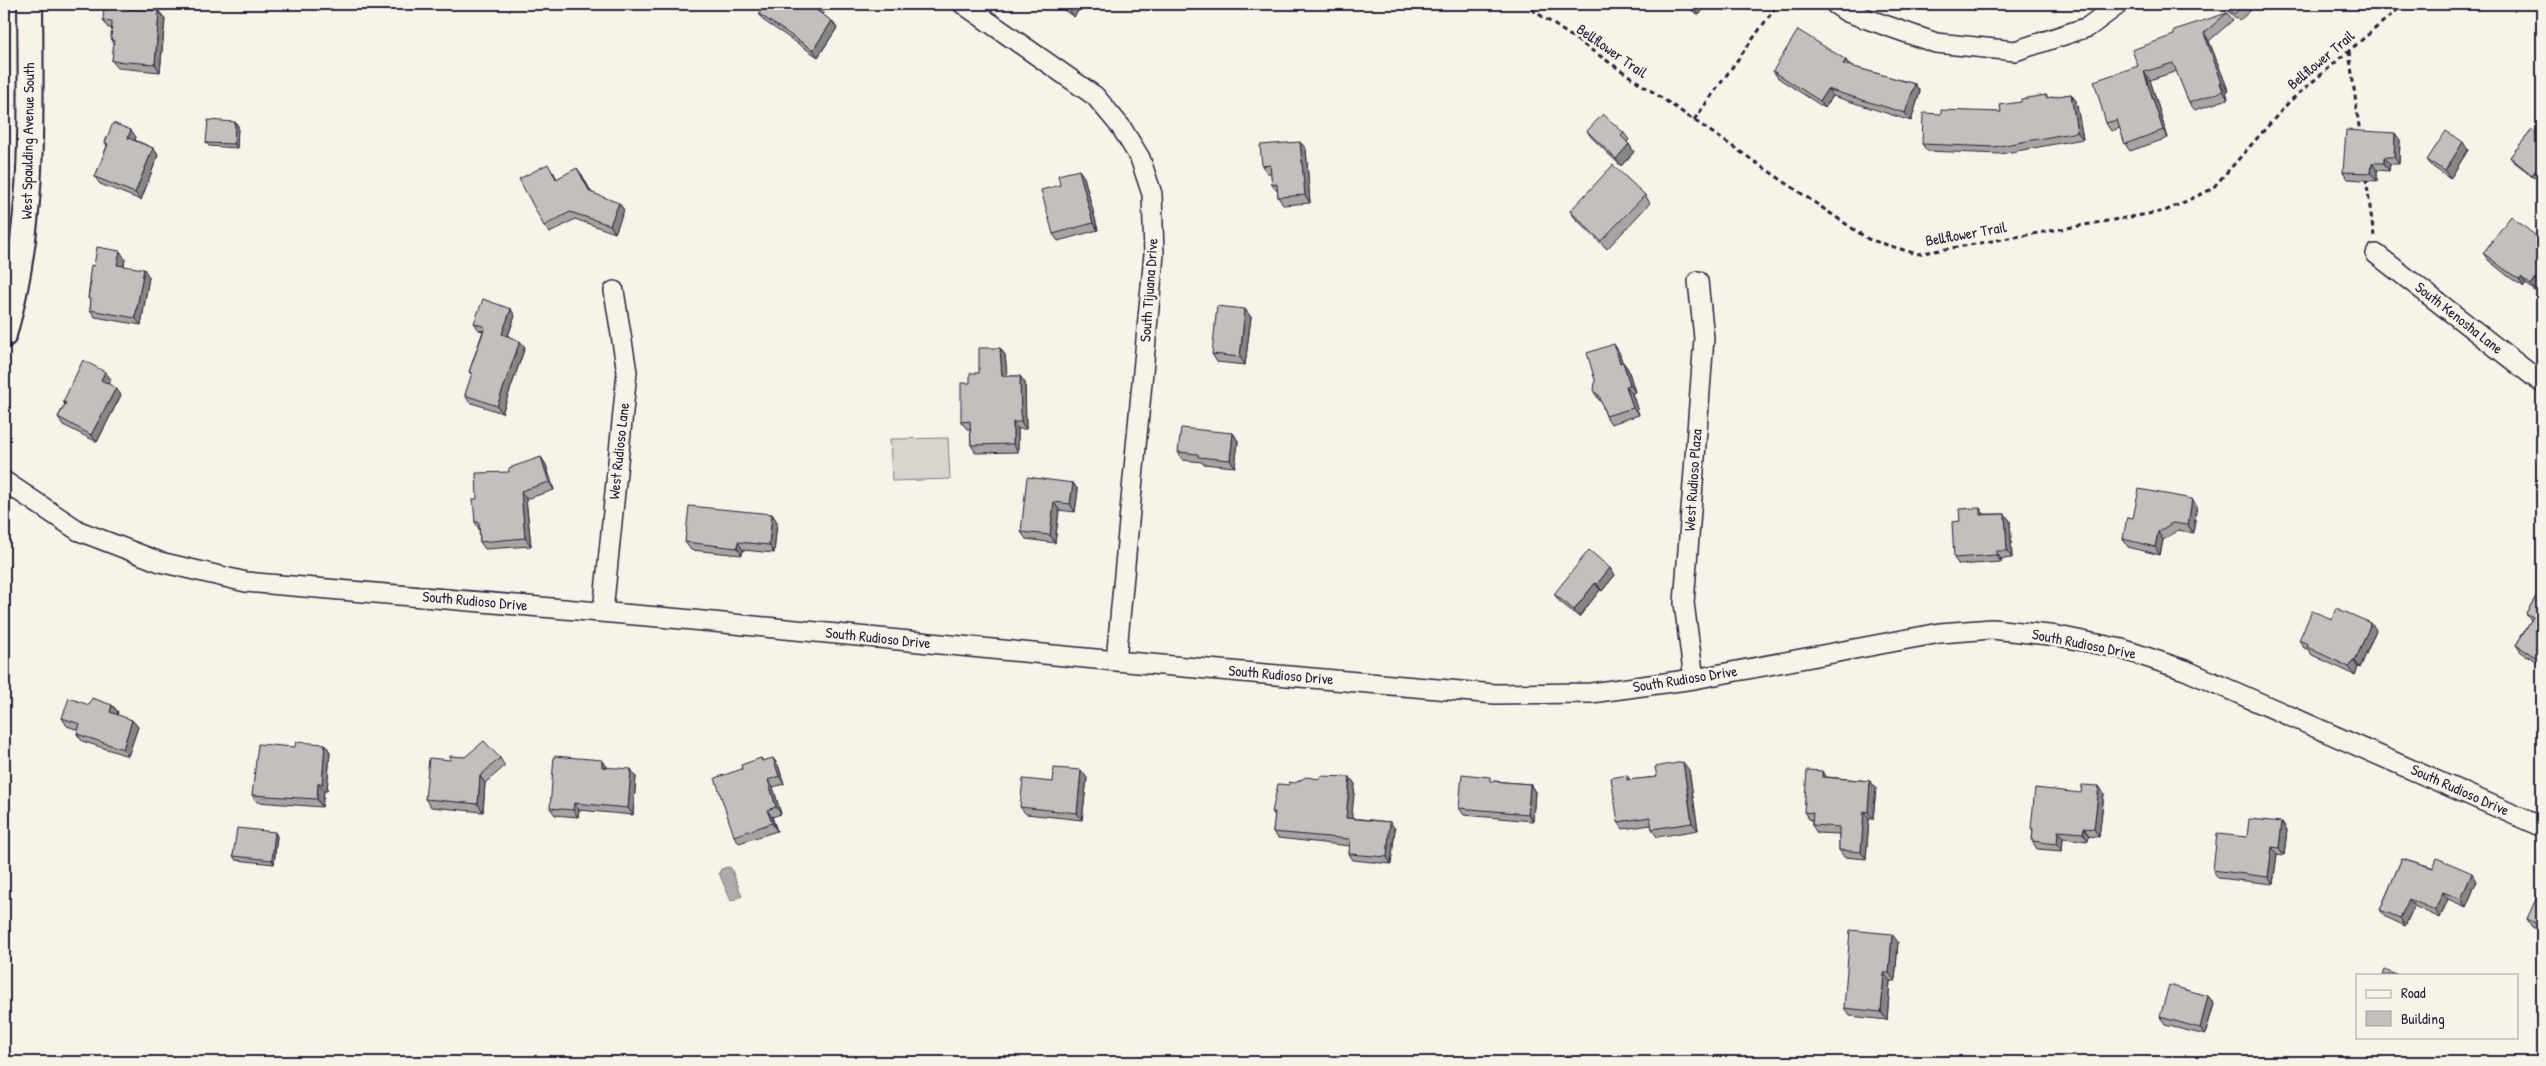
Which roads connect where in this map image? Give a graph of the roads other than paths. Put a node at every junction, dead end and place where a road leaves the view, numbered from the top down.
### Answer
1 (30, 4) edge
2 (963, 4) edge
3 (1835, 4) edge
4 (2118, 4) edge
5 (2376, 254) road end
6 (1698, 281) dead end
7 (614, 291) dead end
8 (8, 306) edge
9 (4, 335) edge
10 (2542, 383) edge
11 (4, 481) edge
12 (603, 612) junction
13 (1116, 661) junction
14 (1694, 679) junction
15 (2542, 827) edge

1 - 8 street, West Spaulding Avenue South
2 - 13 street, South Tijuana Drive
3 - 4 street
5 - 10 street, South Kenosha Lane
6 - 14 street, West Rudioso Plaza
7 - 12 street, West Rudioso Lane
8 - 9 street, West Spaulding Avenue South
11 - 12 street, South Rudioso Drive
12 - 13 street, South Rudioso Drive
13 - 14 street, South Rudioso Drive
14 - 15 street, South Rudioso Drive

